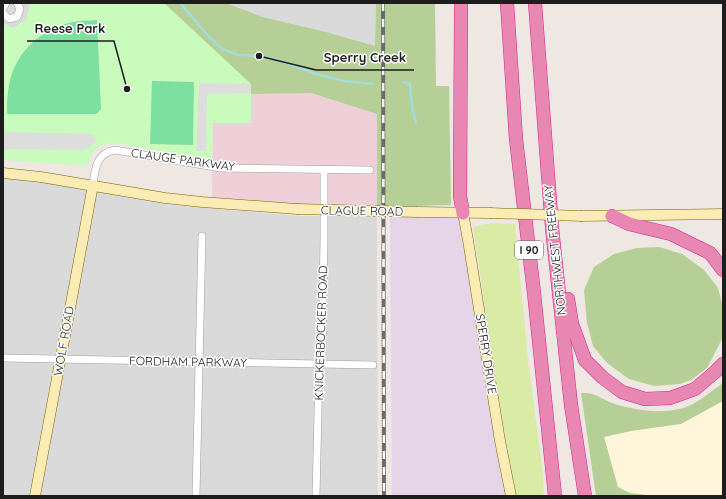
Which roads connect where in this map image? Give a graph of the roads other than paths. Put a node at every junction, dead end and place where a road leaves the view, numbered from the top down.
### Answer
1 (17, 3) edge
2 (461, 3) edge
3 (507, 3) edge
4 (535, 3) edge
5 (3, 13) edge
6 (324, 170) junction
7 (370, 170) dead end
8 (3, 173) edge
9 (94, 186) junction
10 (463, 213) junction
11 (723, 214) edge
12 (612, 216) junction
13 (202, 236) dead end
14 (553, 237) junction
15 (723, 270) edge
16 (3, 358) edge
17 (61, 359) junction
18 (200, 362) junction
19 (320, 363) junction
20 (723, 364) edge
21 (373, 365) dead end
22 (35, 496) edge
23 (196, 496) edge
24 (316, 496) edge
25 (511, 496) edge
26 (555, 496) edge
27 (585, 496) edge

1 - 5 street
2 - 10 highway
3 - 26 highway, I 90
4 - 14 highway, NORTHWEST FREEWAY / I 90
6 - 7 street, CLAUGE PARKWAY
6 - 9 street, CLAUGE PARKWAY
6 - 19 street, KNICKERBOCKER ROAD
8 - 9 main road, CLAGUE ROAD
9 - 10 main road, CLAGUE ROAD, bridge
9 - 17 main road, WOLF ROAD
10 - 12 main road, CLAGUE ROAD, bridge
10 - 25 main road, SPERRY DRIVE
11 - 12 main road, CLAGUE ROAD
12 - 15 highway
13 - 18 street
14 - 20 highway
14 - 27 highway, NORTHWEST FREEWAY / I 90
16 - 17 street, FORDHAM PARKWAY
17 - 18 street, FORDHAM PARKWAY
17 - 22 main road, WOLF ROAD
18 - 19 street, FORDHAM PARKWAY
18 - 23 street
19 - 21 street, FORDHAM PARKWAY
19 - 24 street, KNICKERBOCKER ROAD

